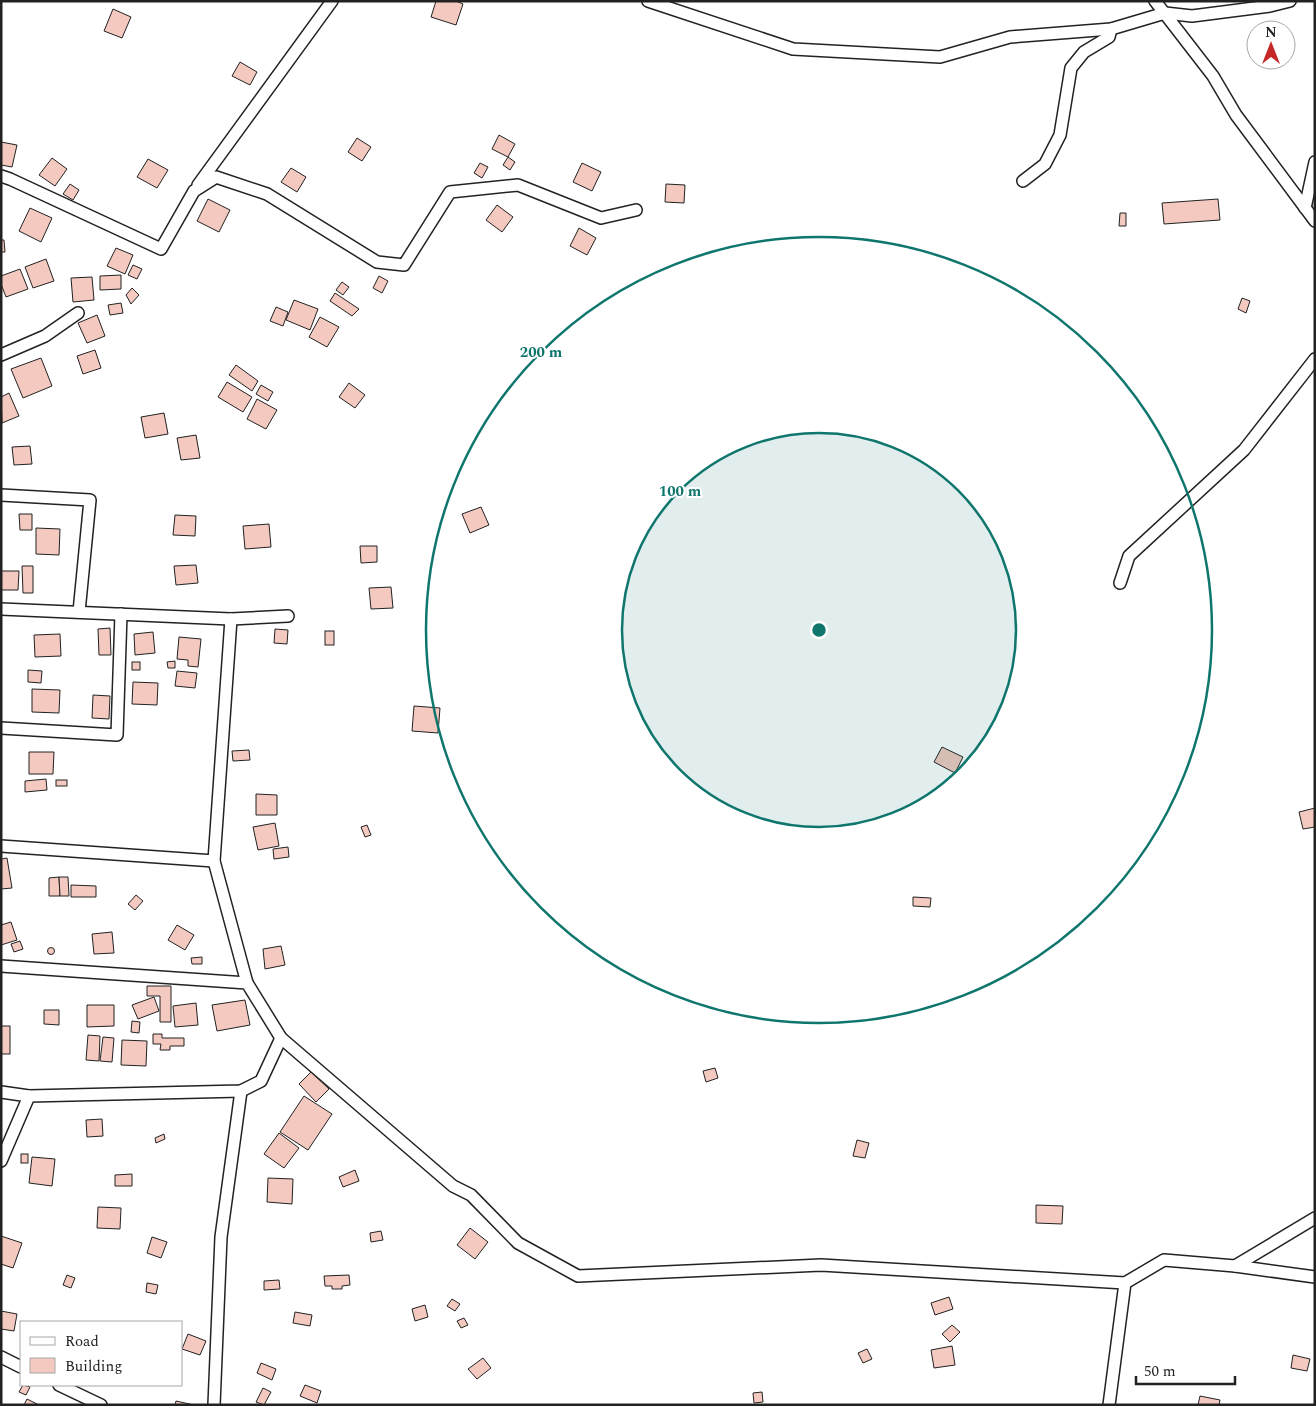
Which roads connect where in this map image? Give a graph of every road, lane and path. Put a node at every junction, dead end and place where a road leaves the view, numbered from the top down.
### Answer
1 (332, 1) edge
2 (648, 1) edge
3 (1155, 1) edge
4 (1290, 1) edge
5 (1165, 13) junction
6 (1111, 29) junction
7 (1315, 162) edge
8 (1, 176) edge
9 (1023, 181) dead end
10 (194, 191) junction
11 (1305, 208) junction
12 (636, 210) dead end
13 (1315, 221) edge
14 (78, 313) dead end
15 (1, 355) edge
16 (1315, 359) edge
17 (1, 495) edge
18 (1120, 583) dead end
19 (1, 608) edge
20 (79, 612) junction
21 (121, 614) junction
22 (288, 616) dead end
23 (231, 619) junction
24 (1, 728) edge
25 (1, 846) edge
26 (214, 861) junction
27 (1, 966) edge
28 (247, 983) junction
29 (281, 1038) junction
30 (241, 1091) junction
31 (1, 1092) edge
32 (29, 1096) junction
33 (1, 1161) edge
34 (1315, 1218) edge
35 (1235, 1266) junction
36 (1315, 1277) edge
37 (1125, 1283) junction
38 (1, 1357) edge
39 (20, 1366) edge
40 (61, 1386) edge
41 (101, 1405) edge
42 (214, 1405) edge
43 (1108, 1405) edge

1 - 10 street
2 - 6 street
3 - 5 street
4 - 5 street
5 - 6 street
5 - 11 street
6 - 9 street
7 - 11 street
8 - 10 street
10 - 12 street
11 - 13 street
14 - 15 street
16 - 18 street
17 - 20 street
19 - 20 street
20 - 21 street
21 - 23 street
21 - 24 street
22 - 23 street
23 - 26 street
25 - 26 street
26 - 28 street
27 - 28 street
28 - 29 street
29 - 30 street
29 - 37 street
30 - 32 street
30 - 42 street
31 - 32 street
32 - 33 street
34 - 35 street
35 - 36 street
35 - 37 street
37 - 43 street
38 - 39 street
40 - 41 street

